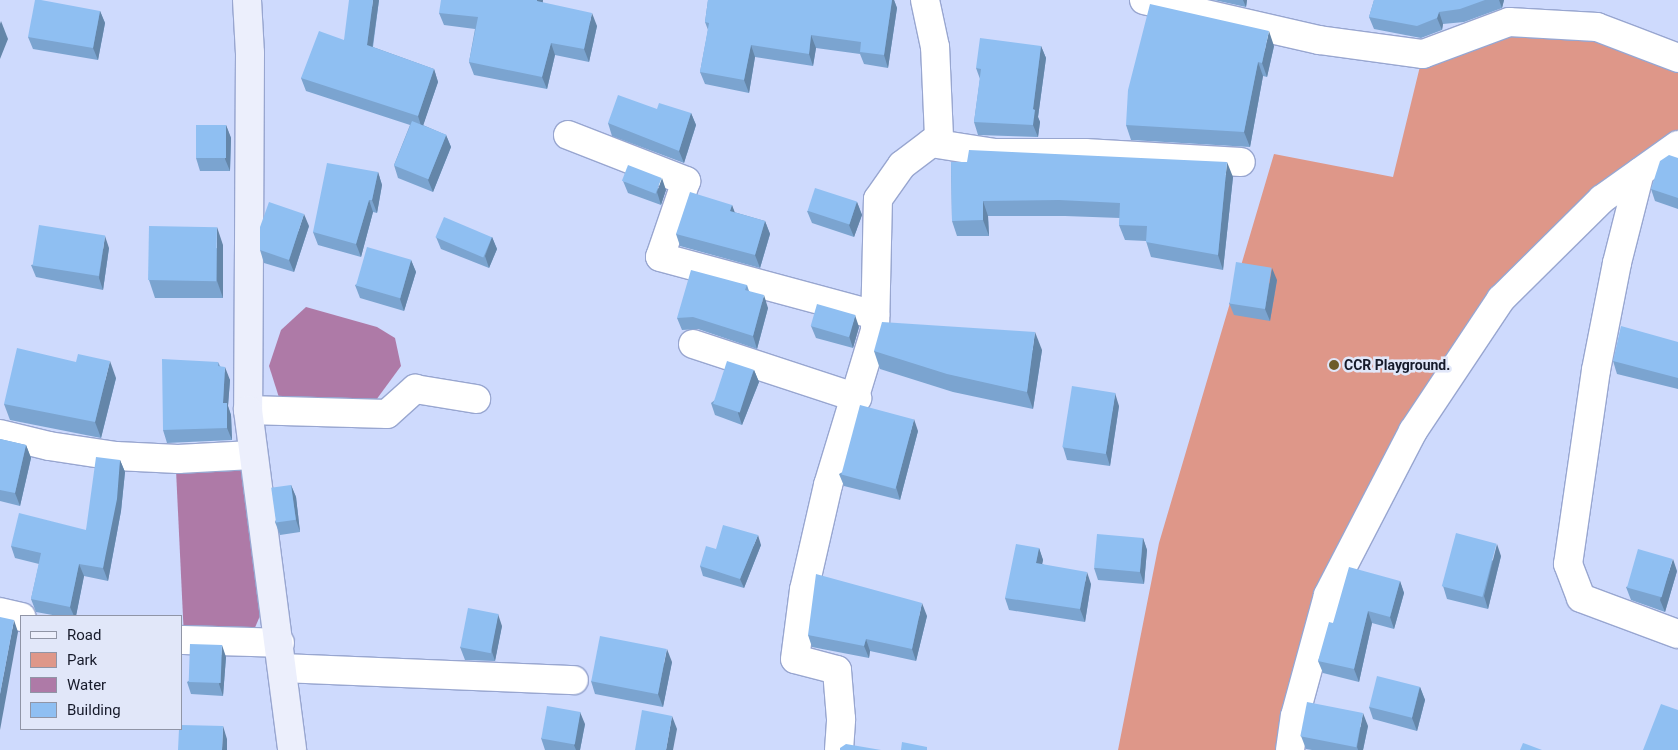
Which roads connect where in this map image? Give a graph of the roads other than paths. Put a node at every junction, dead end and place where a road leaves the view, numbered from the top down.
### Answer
1 (247, 0) edge
2 (925, 0) edge
3 (1144, 0) edge
4 (1678, 58) edge
5 (568, 135) dead end
6 (931, 143) junction
7 (1678, 145) edge
8 (1241, 162) dead end
9 (1640, 172) junction
10 (875, 314) junction
11 (693, 344) dead end
12 (857, 398) junction
13 (476, 399) dead end
14 (248, 410) junction
15 (0, 434) edge
16 (252, 455) junction
17 (0, 612) edge
18 (20, 617) edge
19 (1678, 634) edge
20 (182, 640) edge
21 (282, 655) junction
22 (574, 680) dead end
23 (292, 750) edge
24 (839, 750) edge
25 (1290, 750) edge

1 - 14 street
2 - 6 street
3 - 4 street
5 - 10 street
6 - 8 street
6 - 10 street
7 - 9 street
9 - 19 street
9 - 25 street
10 - 12 street
11 - 12 street
12 - 24 street
13 - 14 street
14 - 16 street
15 - 16 street
16 - 21 street
17 - 18 street
20 - 21 street
21 - 22 street
21 - 23 street

